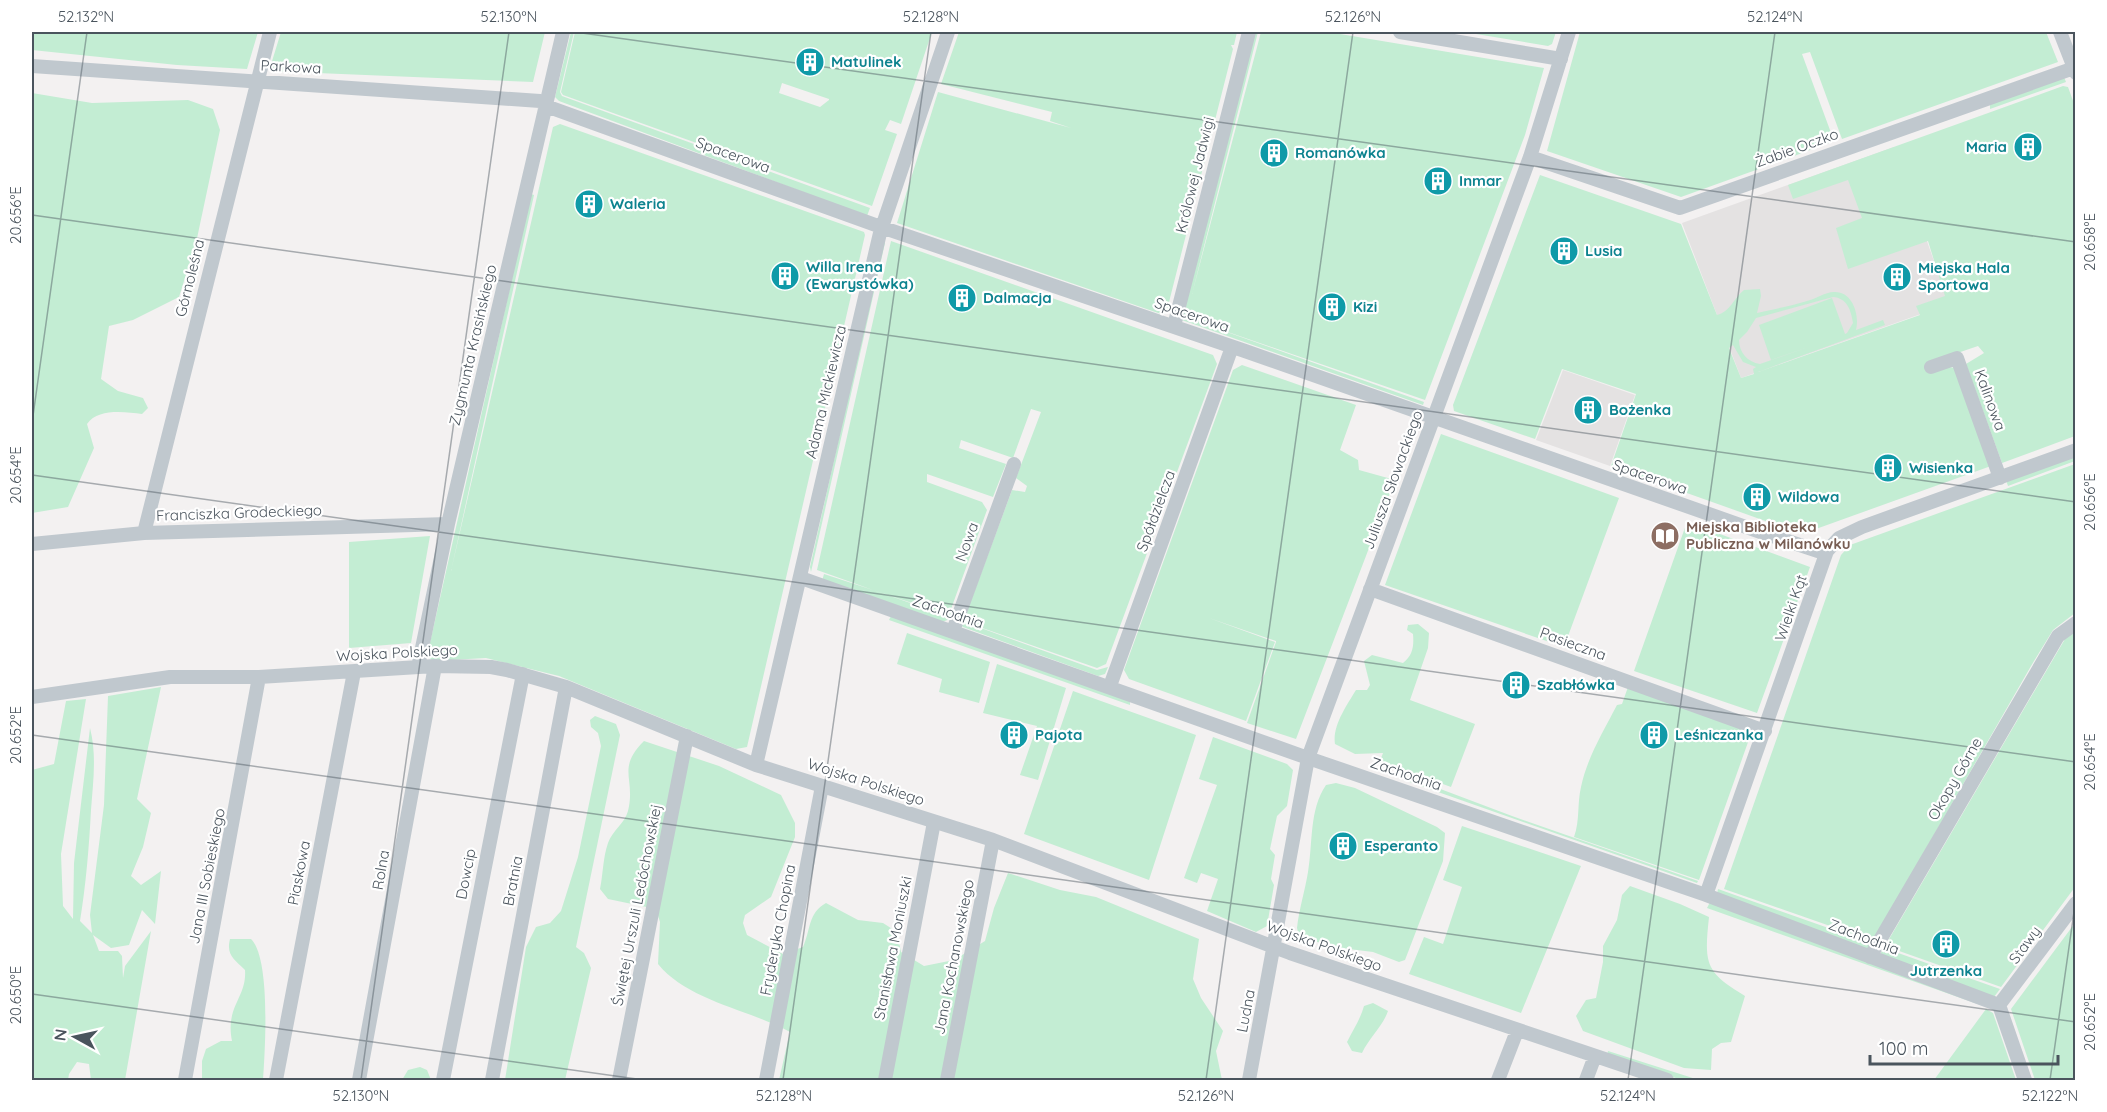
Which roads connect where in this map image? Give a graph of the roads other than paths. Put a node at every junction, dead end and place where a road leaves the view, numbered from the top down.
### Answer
1 (270, 32) edge
2 (563, 32) edge
3 (948, 32) edge
4 (1249, 32) edge
5 (1400, 32) edge
6 (1569, 32) edge
7 (2060, 32) edge
8 (1561, 59) junction
9 (32, 66) edge
10 (2075, 70) edge
11 (255, 82) junction
12 (546, 106) junction
13 (1530, 157) junction
14 (881, 227) junction
15 (1174, 327) junction
16 (1232, 346) junction
17 (1931, 367) dead end
18 (1433, 417) junction
19 (2076, 450) edge
20 (1014, 464) dead end
21 (2000, 478) junction
22 (448, 524) junction
23 (144, 532) junction
24 (32, 544) edge
25 (1827, 551) junction
26 (801, 578) junction
27 (1370, 589) junction
28 (2076, 623) edge
29 (953, 631) junction
30 (435, 666) junction
31 (418, 667) junction
32 (354, 672) junction
33 (523, 674) junction
34 (259, 677) junction
35 (1110, 686) junction
36 (566, 687) junction
37 (32, 697) edge
38 (1765, 731) junction
39 (687, 736) junction
40 (1308, 758) junction
41 (756, 765) junction
42 (822, 786) junction
43 (934, 822) junction
44 (993, 840) junction
45 (1706, 895) junction
46 (2076, 903) edge
47 (1274, 947) junction
48 (1870, 957) junction
49 (1999, 1005) junction
50 (1517, 1031) junction
51 (1595, 1056) junction
52 (185, 1080) edge
53 (276, 1080) edge
54 (359, 1080) edge
55 (443, 1080) edge
56 (492, 1080) edge
57 (619, 1080) edge
58 (766, 1080) edge
59 (885, 1080) edge
60 (947, 1080) edge
61 (1249, 1080) edge
62 (1498, 1080) edge
63 (1586, 1080) edge
64 (1667, 1080) edge
65 (2025, 1080) edge

1 - 11 street, Górnoleśna
2 - 12 street, Zygmunta Krasińskiego
3 - 14 street, Adama Mickiewicza
4 - 15 street, Królowej Jadwigi
5 - 8 street
6 - 8 street, Juliusza Słowackiego
7 - 10 street
8 - 13 street, Juliusza Słowackiego
9 - 11 street, Parkowa
10 - 13 street, Żabie Oczko
11 - 12 street, Parkowa
11 - 23 street, Górnoleśna
12 - 14 street, Spacerowa
12 - 22 street, Zygmunta Krasińskiego
13 - 18 street, Juliusza Słowackiego
14 - 15 street, Spacerowa
14 - 26 street, Adama Mickiewicza
15 - 16 street, Spacerowa
16 - 18 street, Spacerowa
16 - 35 street, Spółdzielcza
17 - 21 street, Kalinowa
18 - 25 street, Spacerowa
18 - 27 street, Juliusza Słowackiego
19 - 21 street, Wielki Kąt
20 - 29 street, Nowa
21 - 25 street, Wielki Kąt
22 - 23 street, Franciszka Grodeckiego
22 - 31 street, Zygmunta Krasińskiego
23 - 24 street, Franciszka Grodeckiego
25 - 38 street, Wielki Kąt
26 - 29 street, Zachodnia
26 - 41 street, Adama Mickiewicza
27 - 38 street, Pasieczna
27 - 40 street, Juliusza Słowackiego
28 - 48 street, Okopy Górne
29 - 35 street, Zachodnia
30 - 31 street, Wojska Polskiego
30 - 33 street, Wojska Polskiego
30 - 54 street, Rolna
31 - 32 street, Wojska Polskiego
32 - 34 street, Wojska Polskiego
32 - 53 street, Piaskowa
33 - 36 street, Wojska Polskiego
33 - 55 street, Dowcip
34 - 37 street, Wojska Polskiego
34 - 52 street, Jana III Sobieskiego
35 - 40 street, Zachodnia
36 - 39 street, Wojska Polskiego
36 - 56 street, Bratnia
38 - 45 street, Wielki Kąt
39 - 41 street, Wojska Polskiego
39 - 57 street, Świętej Urszuli Ledóchowskiej
40 - 45 street, Zachodnia
40 - 47 street, Juliusza Słowackiego
41 - 42 street, Wojska Polskiego
42 - 43 street, Wojska Polskiego
42 - 58 street, Fryderyka Chopina
43 - 44 street, Wojska Polskiego
43 - 59 street, Stanisława Moniuszki
44 - 47 street, Wojska Polskiego
44 - 60 street, Jana Kochanowskiego
45 - 48 street, Zachodnia
46 - 49 street, Stawy
47 - 50 street, Wojska Polskiego
47 - 61 street, Ludna
48 - 49 street, Zachodnia
49 - 65 street
50 - 51 street, Wojska Polskiego
50 - 62 street
51 - 63 street
51 - 64 street, Wojska Polskiego

